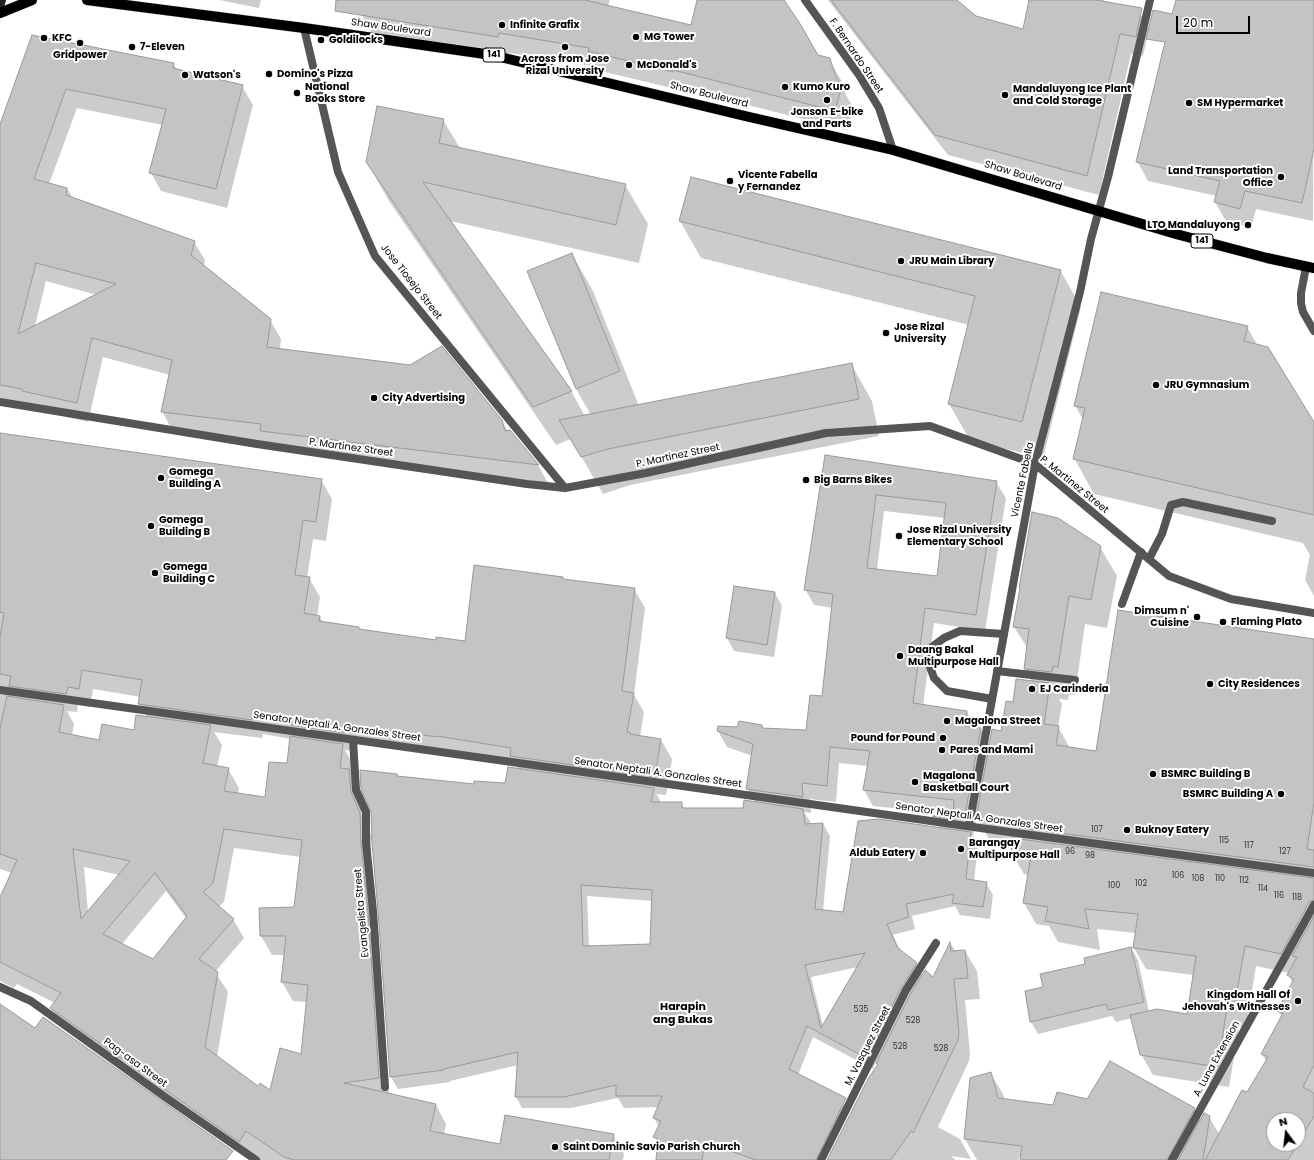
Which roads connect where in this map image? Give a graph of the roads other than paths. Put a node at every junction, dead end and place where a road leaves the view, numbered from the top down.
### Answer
1 (2, 0) edge
2 (32, 0) edge
3 (86, 0) edge
4 (805, 0) edge
5 (1150, 0) edge
6 (0, 8) edge
7 (0, 13) edge
8 (304, 28) junction
9 (893, 150) junction
10 (1099, 211) junction
11 (1310, 268) edge
12 (1314, 331) edge
13 (0, 402) edge
14 (1035, 464) junction
15 (565, 488) junction
16 (1272, 520) dead end
17 (1141, 552) junction
18 (1149, 559) junction
19 (1122, 604) dead end
20 (1314, 612) edge
21 (1004, 634) junction
22 (997, 671) junction
23 (1075, 680) dead end
24 (0, 690) edge
25 (992, 699) junction
26 (353, 740) junction
27 (969, 826) junction
28 (1314, 873) edge
29 (1314, 905) edge
30 (936, 943) dead end
31 (0, 987) edge
32 (385, 1087) dead end
33 (256, 1160) edge
34 (822, 1160) edge
35 (1172, 1160) edge

1 - 6 main road
2 - 7 main road
3 - 8 main road, Shaw Boulevard / 141
4 - 9 street, F. Bernardo Street
5 - 10 street, Vicente Fabella
8 - 9 main road, Shaw Boulevard / 141
8 - 15 street, Jose Tiosejo Street
9 - 10 main road, Shaw Boulevard / 141
10 - 11 main road, Shaw Boulevard / 141
10 - 14 street, Vicente Fabella
11 - 12 street
13 - 15 street, P. Martinez Street
14 - 15 street, P. Martinez Street
14 - 17 street, P. Martinez Street
14 - 21 street, Vicente Fabella
16 - 18 street
17 - 18 street, P. Martinez Street
17 - 19 street
18 - 20 street, P. Martinez Street
21 - 22 street, Vicente Fabella
21 - 25 street
22 - 23 street
22 - 25 street, Vicente Fabella
24 - 26 street, Senator Neptali A. Gonzales Street
25 - 27 street, Vicente Fabella
26 - 27 street, Senator Neptali A. Gonzales Street
26 - 32 street, Evangelista Street
27 - 28 street, Senator Neptali A. Gonzales Street
29 - 35 street, A. Luna Extension
30 - 34 street, M. Vasquez Street
31 - 33 street, Pag-asa Street

